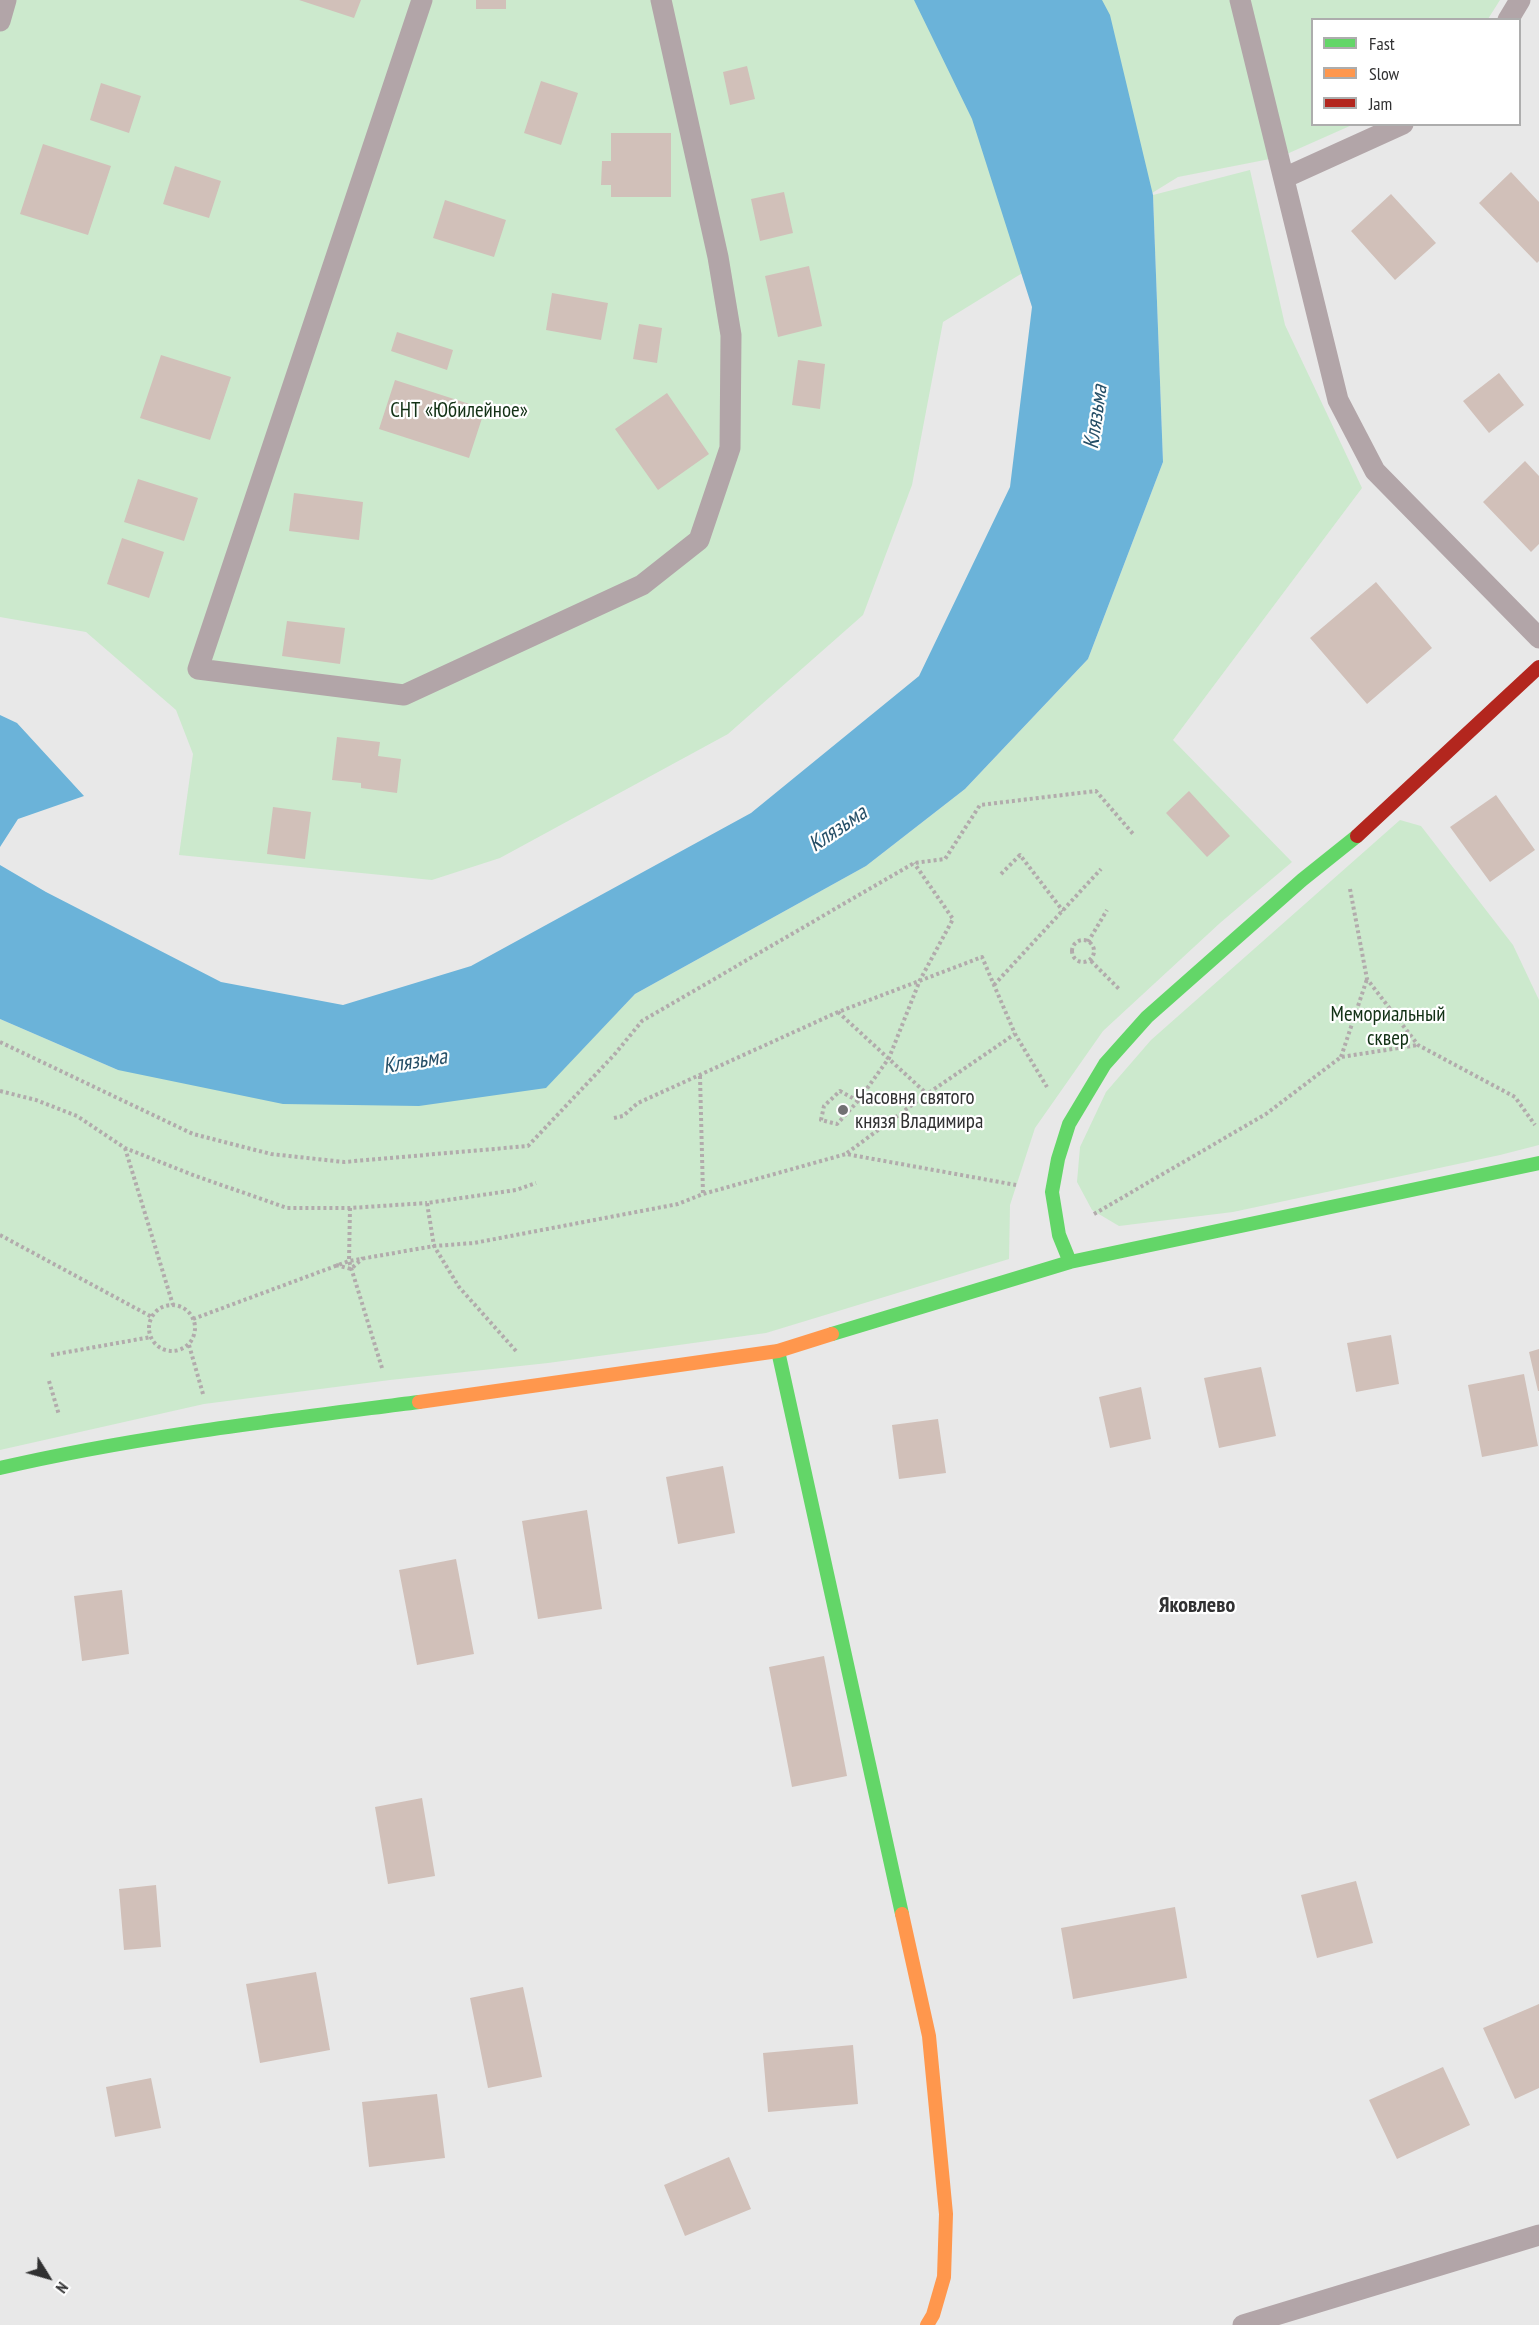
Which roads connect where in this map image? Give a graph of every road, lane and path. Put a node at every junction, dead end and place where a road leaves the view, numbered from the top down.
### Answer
1 (6, 0) edge
2 (422, 0) edge
3 (661, 0) edge
4 (1240, 0) edge
5 (1520, 0) edge
6 (1509, 18) edge
7 (0, 21) edge
8 (1399, 126) edge
9 (1284, 178) junction
10 (1539, 638) edge
11 (1539, 667) edge
12 (1134, 835) dead end
13 (1345, 847) junction
14 (914, 863) junction
15 (1101, 868) dead end
16 (1001, 874) dead end
17 (1107, 910) dead end
18 (1063, 911) junction
19 (1088, 942) junction
20 (1367, 979) junction
21 (921, 980) junction
22 (994, 985) junction
23 (838, 1012) junction
24 (1015, 1034) junction
25 (0, 1042) edge
26 (1418, 1045) junction
27 (1341, 1057) junction
28 (889, 1058) junction
29 (700, 1076) junction
30 (0, 1091) edge
31 (927, 1094) junction
32 (858, 1101) junction
33 (614, 1118) dead end
34 (1069, 1124) junction
35 (1539, 1131) edge
36 (125, 1148) junction
37 (846, 1154) junction
38 (1539, 1163) edge
39 (536, 1183) dead end
40 (1052, 1192) junction
41 (703, 1194) junction
42 (427, 1203) junction
43 (350, 1209) junction
44 (0, 1234) edge
45 (1059, 1235) junction
46 (434, 1246) junction
47 (363, 1258) junction
48 (349, 1261) junction
49 (1070, 1262) junction
50 (335, 1265) junction
51 (351, 1269) junction
52 (173, 1305) junction
53 (152, 1317) junction
54 (193, 1319) junction
55 (151, 1337) junction
56 (189, 1345) junction
57 (778, 1351) junction
58 (51, 1355) dead end
59 (546, 1385) junction
60 (393, 1405) junction
61 (213, 1429) junction
62 (0, 1468) edge
63 (1539, 2235) edge
64 (927, 2325) edge
65 (1243, 2325) edge

1 - 7 lane
2 - 3 lane
4 - 9 lane
5 - 6 lane
8 - 9 lane
9 - 10 lane
11 - 13 street
12 - 14 path
13 - 20 path
13 - 34 street
14 - 21 path
14 - 25 path
15 - 18 path
16 - 18 path
17 - 19 path
18 - 22 path
19 - 19 path
20 - 26 path
20 - 27 path
21 - 22 path
21 - 23 path
21 - 28 path
22 - 24 path
23 - 28 path
23 - 29 path
24 - 31 path
24 - 34 path
26 - 27 path
26 - 35 path
27 - 45 path
28 - 31 path
28 - 32 path
29 - 33 path
29 - 41 path
30 - 36 path
31 - 37 path
32 - 32 path
34 - 40 street
36 - 43 path
36 - 52 path
37 - 40 path
37 - 41 path
38 - 49 street
39 - 42 path
40 - 45 street
41 - 46 path
42 - 43 path
42 - 46 path
43 - 48 path
44 - 53 path
45 - 49 street
46 - 47 path
46 - 59 path
47 - 48 path
47 - 51 path
48 - 50 path
48 - 51 path
49 - 57 street
50 - 51 path
50 - 54 path
51 - 60 path
52 - 53 path
52 - 54 path
53 - 55 path
54 - 56 path
55 - 56 path
55 - 58 path
56 - 61 path
57 - 59 street
57 - 64 street
59 - 60 street
60 - 61 street
61 - 62 street
63 - 65 lane

